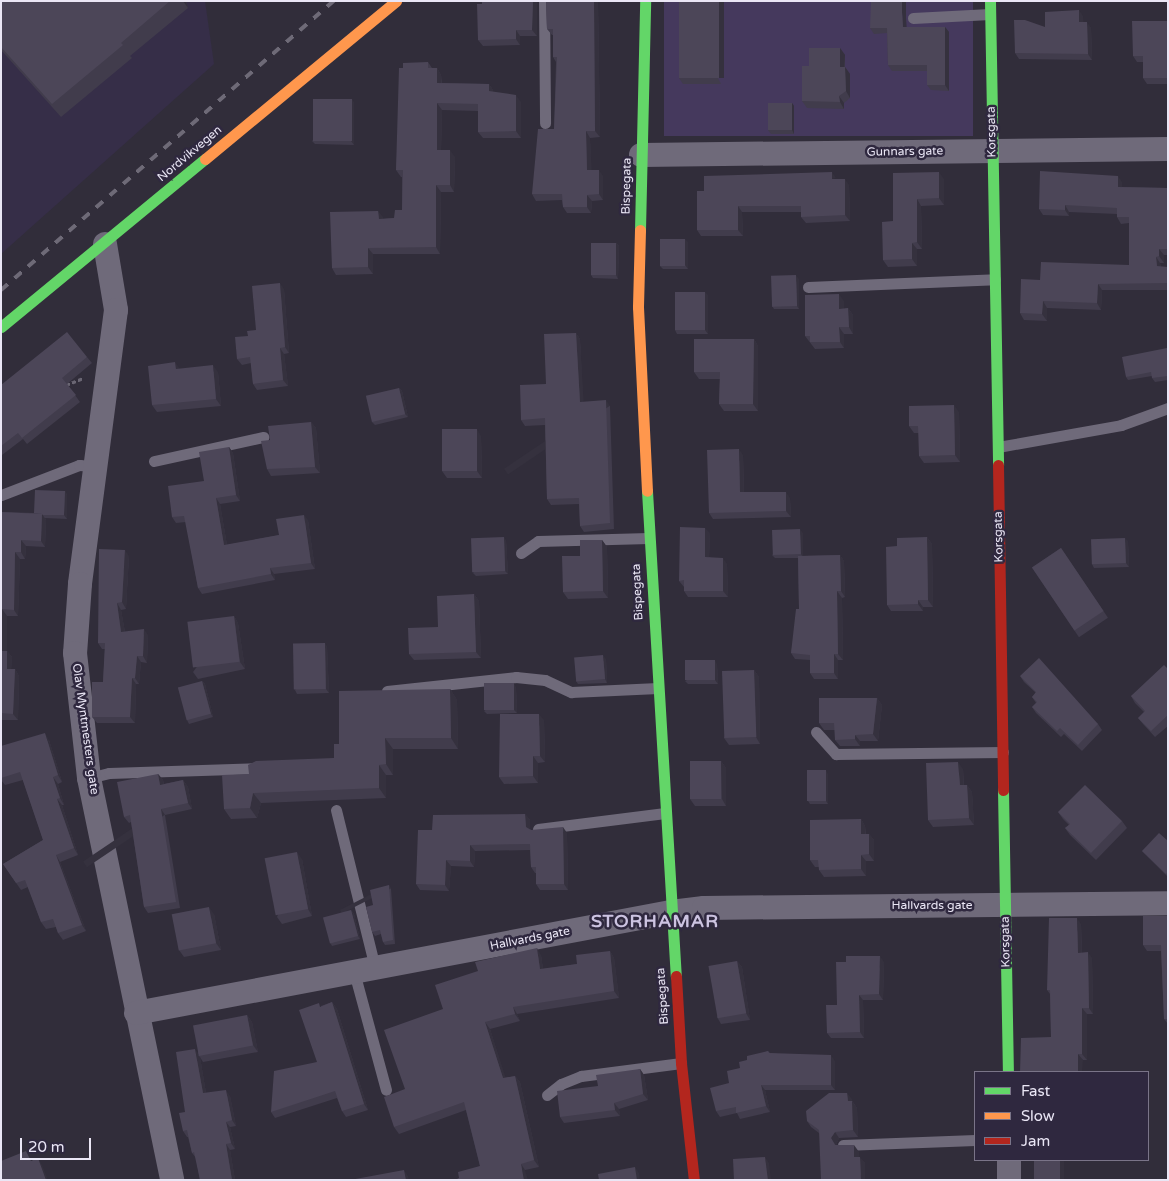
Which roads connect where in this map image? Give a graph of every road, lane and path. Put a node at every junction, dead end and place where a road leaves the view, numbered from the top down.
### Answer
1 (396, 1) edge
2 (544, 1) edge
3 (645, 1) edge
4 (990, 1) edge
5 (990, 14) junction
6 (912, 18) dead end
7 (545, 123) dead end
8 (1168, 149) edge
9 (993, 152) junction
10 (641, 155) junction
11 (105, 244) junction
12 (994, 279) junction
13 (808, 287) dead end
14 (1, 327) edge
15 (83, 378) dead end
16 (60, 386) edge
17 (1168, 408) edge
18 (262, 436) dead end
19 (998, 447) junction
20 (154, 461) dead end
21 (96, 466) junction
22 (1, 494) edge
23 (649, 538) junction
24 (521, 553) dead end
25 (658, 688) junction
26 (387, 691) edge
27 (816, 732) dead end
28 (1003, 752) junction
29 (257, 768) edge
30 (89, 778) junction
31 (336, 810) dead end
32 (665, 814) junction
33 (538, 829) edge
34 (1168, 903) edge
35 (1005, 906) junction
36 (671, 912) junction
37 (364, 970) junction
38 (136, 1012) junction
39 (681, 1063) junction
40 (1008, 1071) edge
41 (386, 1090) dead end
42 (547, 1095) dead end
43 (974, 1140) edge
44 (843, 1145) edge
45 (1009, 1161) edge
46 (172, 1180) edge
47 (694, 1180) edge
48 (1009, 1180) edge

1 - 11 street, Nordvikvegen
2 - 7 lane
3 - 10 street, Bispegata
4 - 5 street, Korsgata
5 - 6 lane
5 - 9 street, Korsgata
8 - 9 street, Gunnars gate
9 - 10 street, Gunnars gate
9 - 12 street, Korsgata
10 - 23 street, Bispegata
11 - 14 street, Nordvikvegen
11 - 21 street, Olav Myntmesters gate
12 - 13 lane
12 - 19 street, Korsgata
15 - 16 path
17 - 19 lane
18 - 20 lane
19 - 28 street, Korsgata
21 - 22 lane
21 - 30 street, Olav Myntmesters gate
23 - 24 lane
23 - 25 street, Bispegata
25 - 26 lane
25 - 32 street, Bispegata
27 - 28 lane
28 - 35 street, Korsgata
29 - 30 lane
30 - 38 street, Olav Myntmesters gate
31 - 37 lane
32 - 33 lane
32 - 36 street, Bispegata
34 - 35 street, Hallvards gate
35 - 36 street, Hallvards gate
35 - 40 street, Korsgata
36 - 37 street, Hallvards gate
36 - 39 street, Bispegata
37 - 38 street, Hallvards gate
37 - 41 lane
38 - 46 street, Olav Myntmesters gate
39 - 42 lane
39 - 47 street, Bispegata
43 - 44 lane
45 - 48 street

